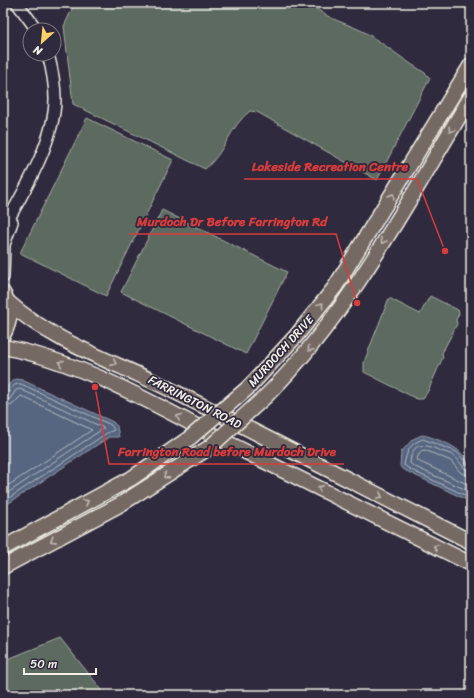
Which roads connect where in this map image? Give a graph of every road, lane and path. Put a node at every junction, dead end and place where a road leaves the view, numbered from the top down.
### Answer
1 (17, 3) edge
2 (31, 22) edge
3 (50, 62) edge
4 (471, 65) edge
5 (471, 97) edge
6 (20, 198) junction
7 (3, 229) edge
8 (3, 278) edge
9 (5, 298) edge
10 (3, 335) edge
11 (3, 347) edge
12 (304, 458) junction
13 (360, 508) junction
14 (406, 510) junction
15 (471, 532) edge
16 (471, 542) edge
17 (3, 548) edge
18 (471, 564) edge
19 (3, 567) edge

1 - 2 street
3 - 6 street
17 -> 4 main road, MURDOCH DRIVE, bridge
5 -> 19 main road, MURDOCH DRIVE, bridge
6 - 7 street
6 - 8 street
9 - 10 main road
9 -> 12 main road, FARRINGTON ROAD
13 -> 11 main road, FARRINGTON ROAD
12 - 13 main road
12 -> 14 main road, FARRINGTON ROAD
18 -> 13 main road, FARRINGTON ROAD
14 - 15 main road
14 - 16 main road, FARRINGTON ROAD

